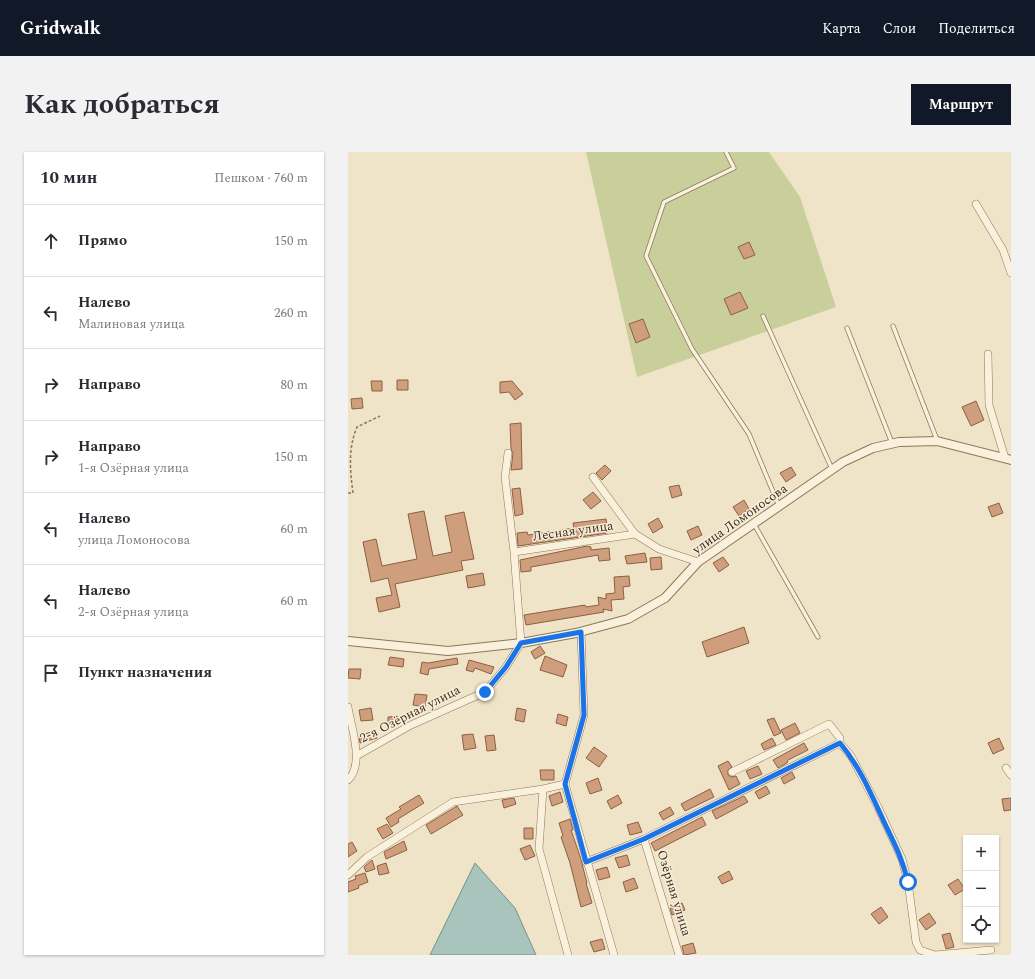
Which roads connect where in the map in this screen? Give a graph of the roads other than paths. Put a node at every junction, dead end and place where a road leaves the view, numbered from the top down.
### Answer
1 (726, 152) edge
2 (976, 204) dead end
3 (1011, 273) edge
4 (762, 316) dead end
5 (893, 326) dead end
6 (847, 328) dead end
7 (988, 354) dead end
8 (937, 441) junction
9 (892, 444) junction
10 (508, 453) dead end
11 (1008, 459) edge
12 (832, 470) junction
13 (593, 477) dead end
14 (780, 507) junction
15 (754, 524) junction
16 (635, 534) junction
17 (514, 552) junction
18 (698, 562) junction
19 (581, 632) junction
20 (818, 637) dead end
21 (348, 641) edge
22 (521, 643) junction
23 (348, 707) edge
24 (840, 743) junction
25 (358, 755) junction
26 (1006, 768) dead end
27 (732, 772) dead end
28 (1011, 774) edge
29 (348, 780) edge
30 (565, 784) junction
31 (543, 789) junction
32 (644, 839) junction
33 (586, 862) junction
34 (348, 875) edge
35 (991, 950) dead end
36 (568, 955) edge
37 (614, 955) edge
38 (680, 955) edge

1 - 14 lane
2 - 3 street
4 - 12 lane
5 - 8 lane
6 - 9 lane
7 - 11 street
8 - 9 street, улица Ломоносова
8 - 11 street, улица Ломоносова
9 - 12 street, улица Ломоносова
10 - 17 street
12 - 14 street, улица Ломоносова
13 - 16 street
14 - 15 street, улица Ломоносова
15 - 18 street, улица Ломоносова
15 - 20 lane
16 - 17 street, Лесная улица
16 - 18 street
17 - 22 street
18 - 19 street, улица Ломоносова
19 - 22 street, улица Ломоносова
19 - 30 street
21 - 22 street, улица Ломоносова
22 - 25 street, 2-я Озёрная улица
23 - 25 street
24 - 27 street
24 - 32 street
24 - 35 street
25 - 29 street
26 - 28 street
30 - 31 street
30 - 33 street
31 - 34 street
31 - 36 street
32 - 33 street
32 - 38 street, Озёрная улица
33 - 37 street

